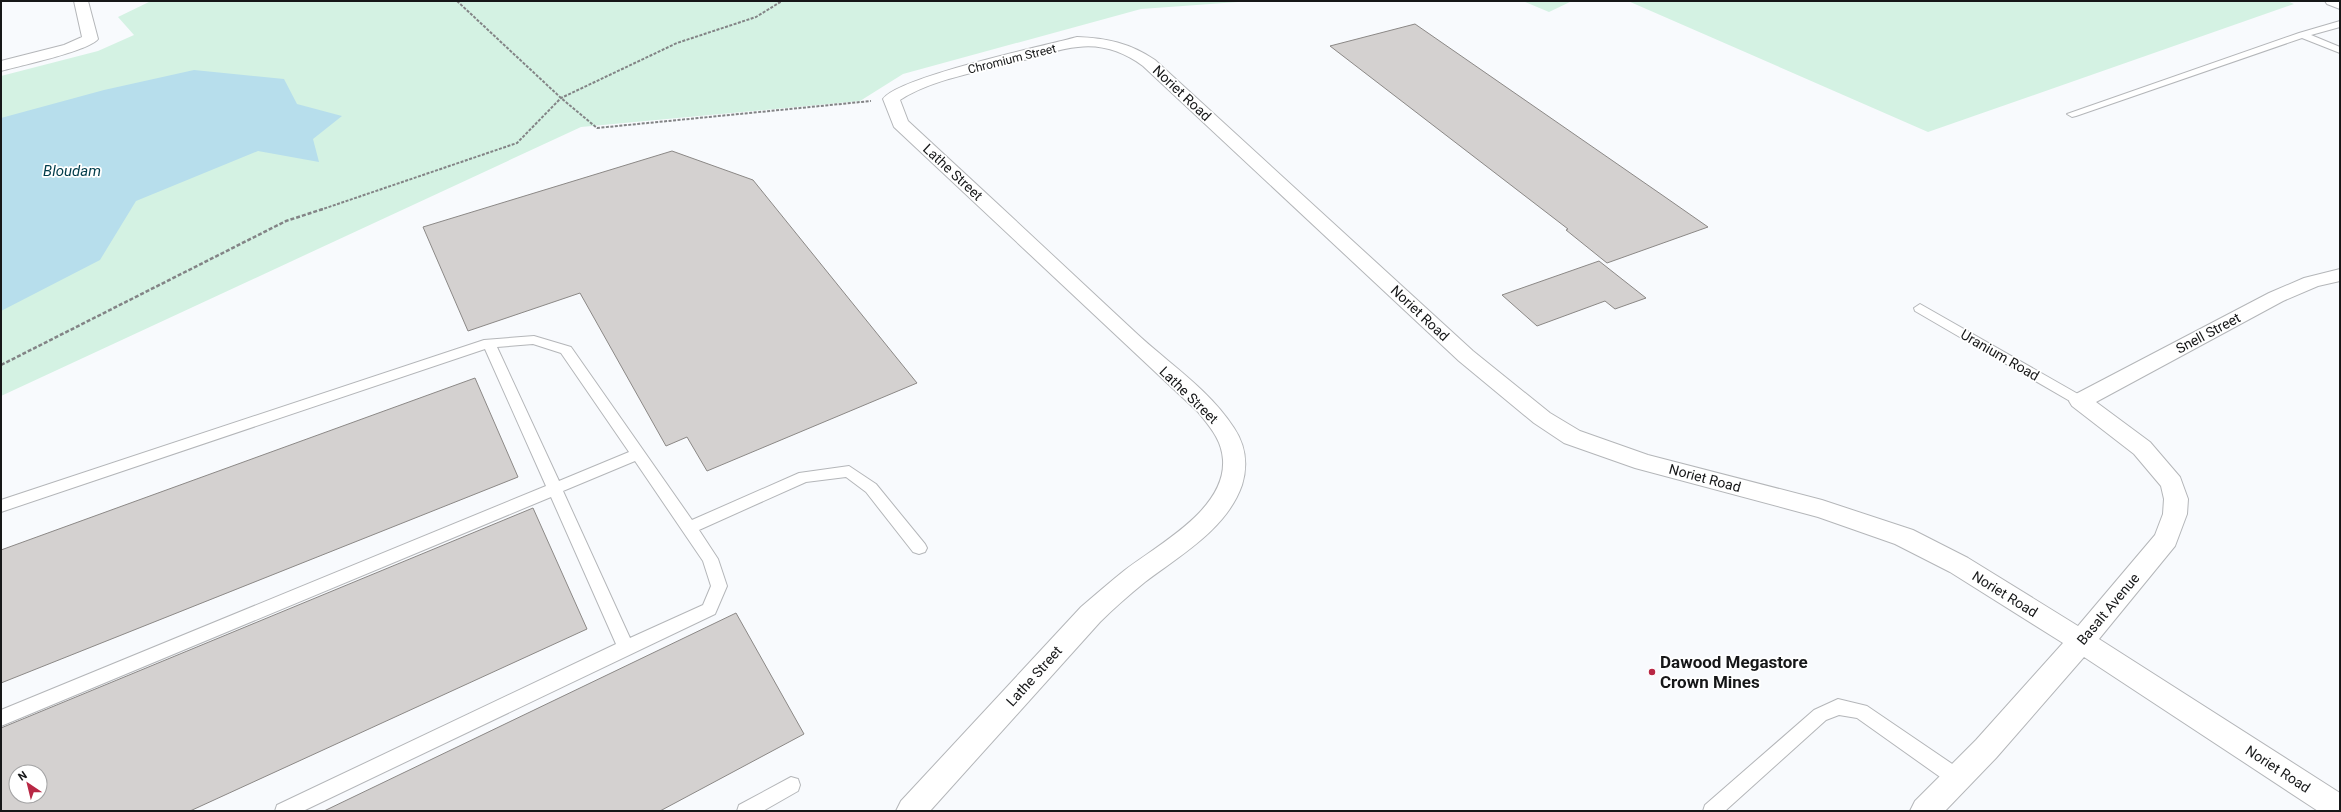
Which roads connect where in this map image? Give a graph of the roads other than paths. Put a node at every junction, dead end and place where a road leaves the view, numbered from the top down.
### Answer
1 (81, 1) edge
2 (2332, 1) edge
3 (2340, 5) edge
4 (2339, 25) edge
5 (2302, 35) junction
6 (2340, 50) edge
7 (1135, 52) joint
8 (1, 66) edge
9 (891, 99) joint
10 (2072, 114) dead end
11 (2340, 275) edge
12 (1920, 308) dead end
13 (489, 343) junction
14 (2080, 402) junction
15 (639, 454) junction
16 (555, 489) junction
17 (1, 506) edge
18 (689, 528) junction
19 (919, 548) dead end
20 (2080, 643) junction
21 (626, 647) junction
22 (1, 718) edge
23 (1957, 778) junction
24 (791, 785) dead end
25 (2340, 809) edge
26 (284, 811) edge
27 (746, 811) edge
28 (911, 811) edge
29 (1712, 811) edge
30 (1925, 811) edge

1 - 8 street
2 - 3 street
4 - 5 lane
5 - 6 lane
5 - 10 lane
7 - 9 street, Chromium Street
7 - 20 street, Noriet Road
9 - 28 street, Lathe Street
11 - 14 street, Snell Street
12 - 14 lane, Uranium Road
13 - 15 lane
13 - 16 lane
13 - 17 lane
14 - 20 street, Basalt Avenue
15 - 16 lane
15 - 18 lane
16 - 21 lane
16 - 22 lane
18 - 19 lane
18 - 21 lane
20 - 23 street, Basalt Avenue
20 - 25 street, Noriet Road
21 - 26 lane
23 - 29 lane
23 - 30 street, Basalt Avenue
24 - 27 lane

